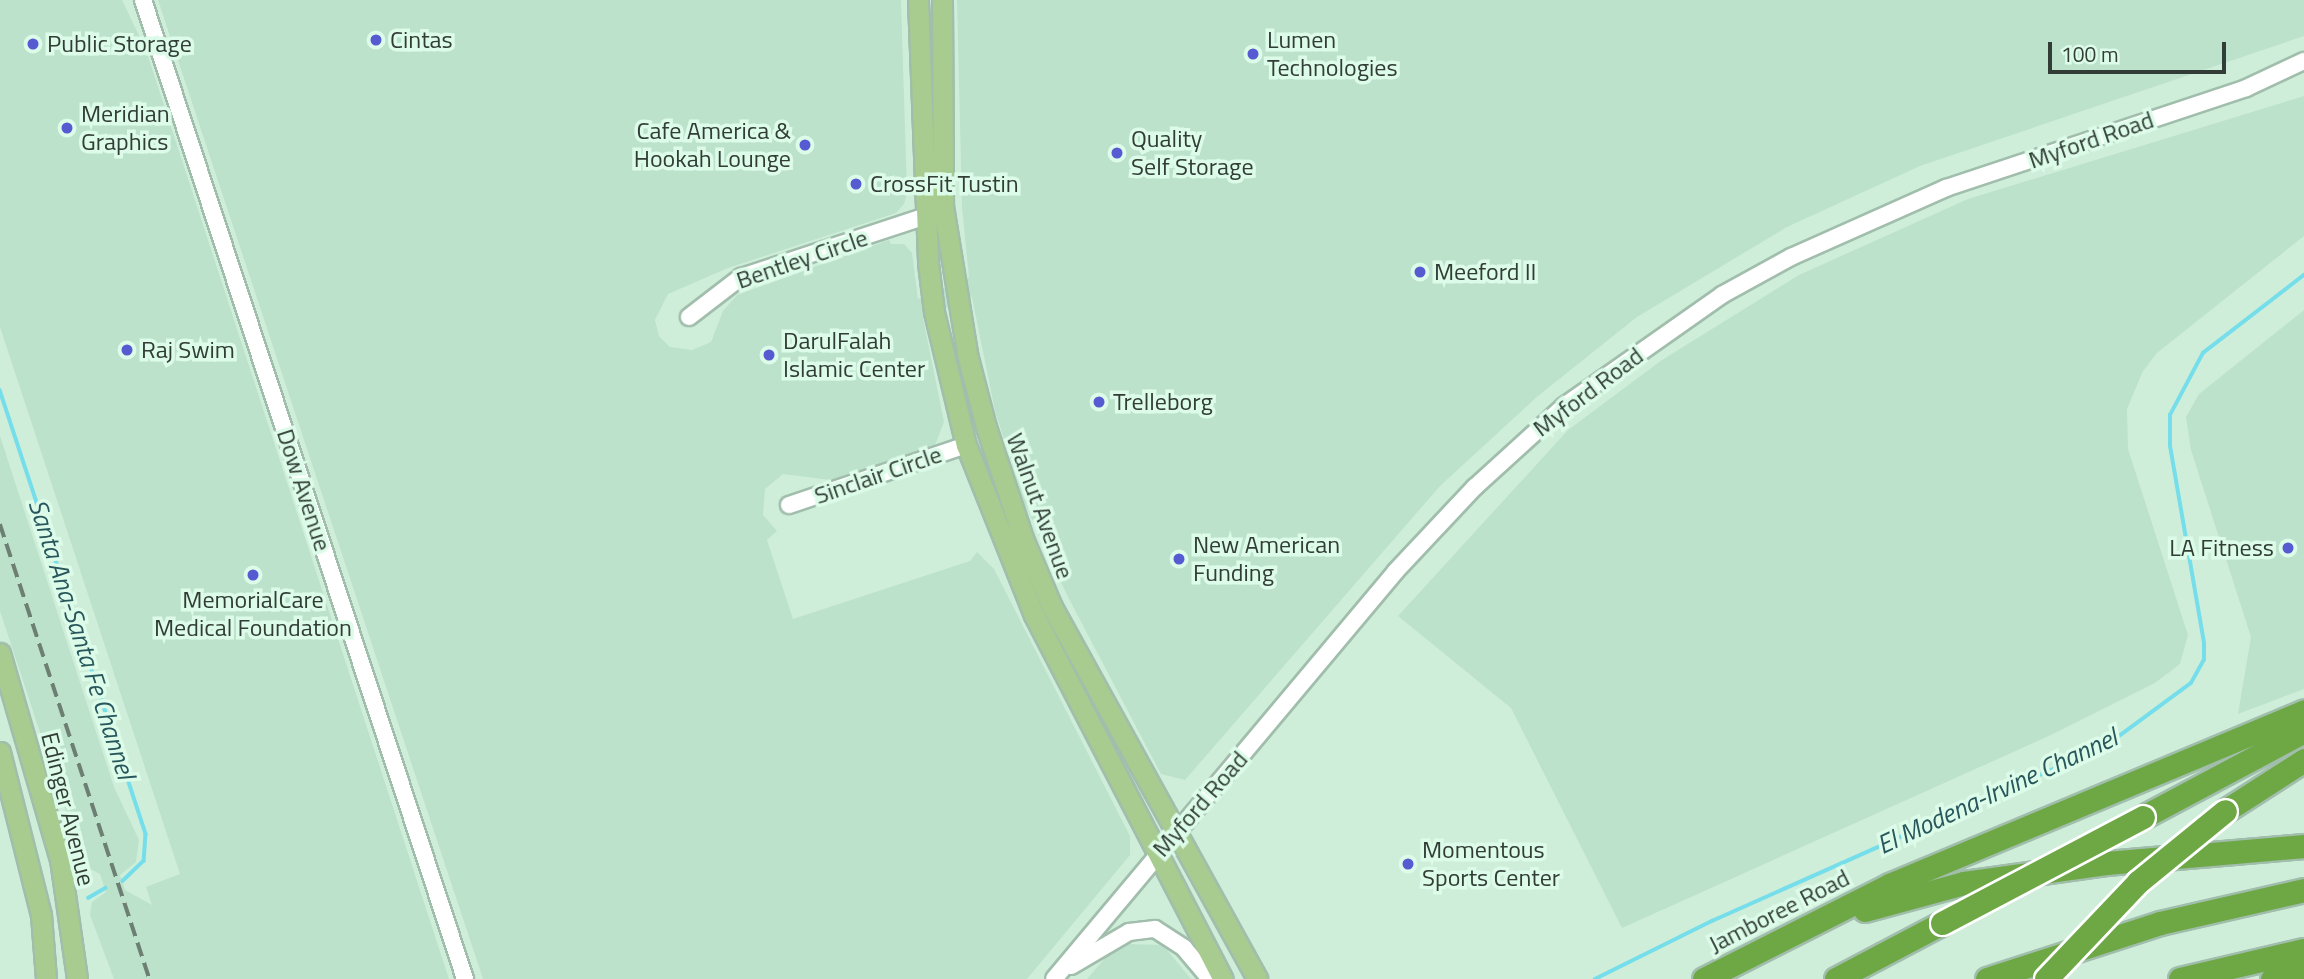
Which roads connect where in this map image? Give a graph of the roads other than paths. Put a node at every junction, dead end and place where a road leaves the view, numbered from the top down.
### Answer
1 (143, 0) edge
2 (918, 0) edge
3 (942, 0) edge
4 (2304, 61) edge
5 (924, 217) junction
6 (689, 317) dead end
7 (967, 445) junction
8 (789, 505) dead end
9 (0, 653) edge
10 (2304, 711) edge
11 (2304, 731) edge
12 (0, 752) edge
13 (2304, 760) edge
14 (1175, 834) junction
15 (2304, 846) edge
16 (1158, 852) junction
17 (2304, 890) edge
18 (1795, 933) junction
19 (2304, 950) edge
20 (2304, 970) edge
21 (1057, 976) edge
22 (46, 979) edge
23 (77, 979) edge
24 (465, 979) edge
25 (1210, 979) edge
26 (1223, 979) edge
27 (1257, 979) edge
28 (1704, 979) edge
29 (1836, 979) edge
30 (1987, 979) edge
31 (2046, 979) edge
32 (2180, 979) edge
33 (2272, 979) edge

1 - 24 street, Dow Avenue
2 - 5 main road, Walnut Avenue
3 - 14 main road, Walnut Avenue
4 - 14 street, Myford Road
5 - 6 street, Bentley Circle
5 - 7 main road, Walnut Avenue
7 - 8 street, Sinclair Circle
7 - 16 main road, Walnut Avenue
9 - 23 main road, Edinger Avenue
10 - 18 highway, Jamboree Road
11 - 29 highway, bridge
12 - 22 main road, Edinger Avenue
13 - 31 highway, bridge
14 - 16 street, Myford Road
14 - 27 main road, Walnut Avenue
15 - 18 highway
16 - 21 street, Myford Road
16 - 26 main road, Walnut Avenue
17 - 30 highway
18 - 28 highway, Jamboree Road
19 - 32 highway
20 - 33 highway
21 - 25 street

